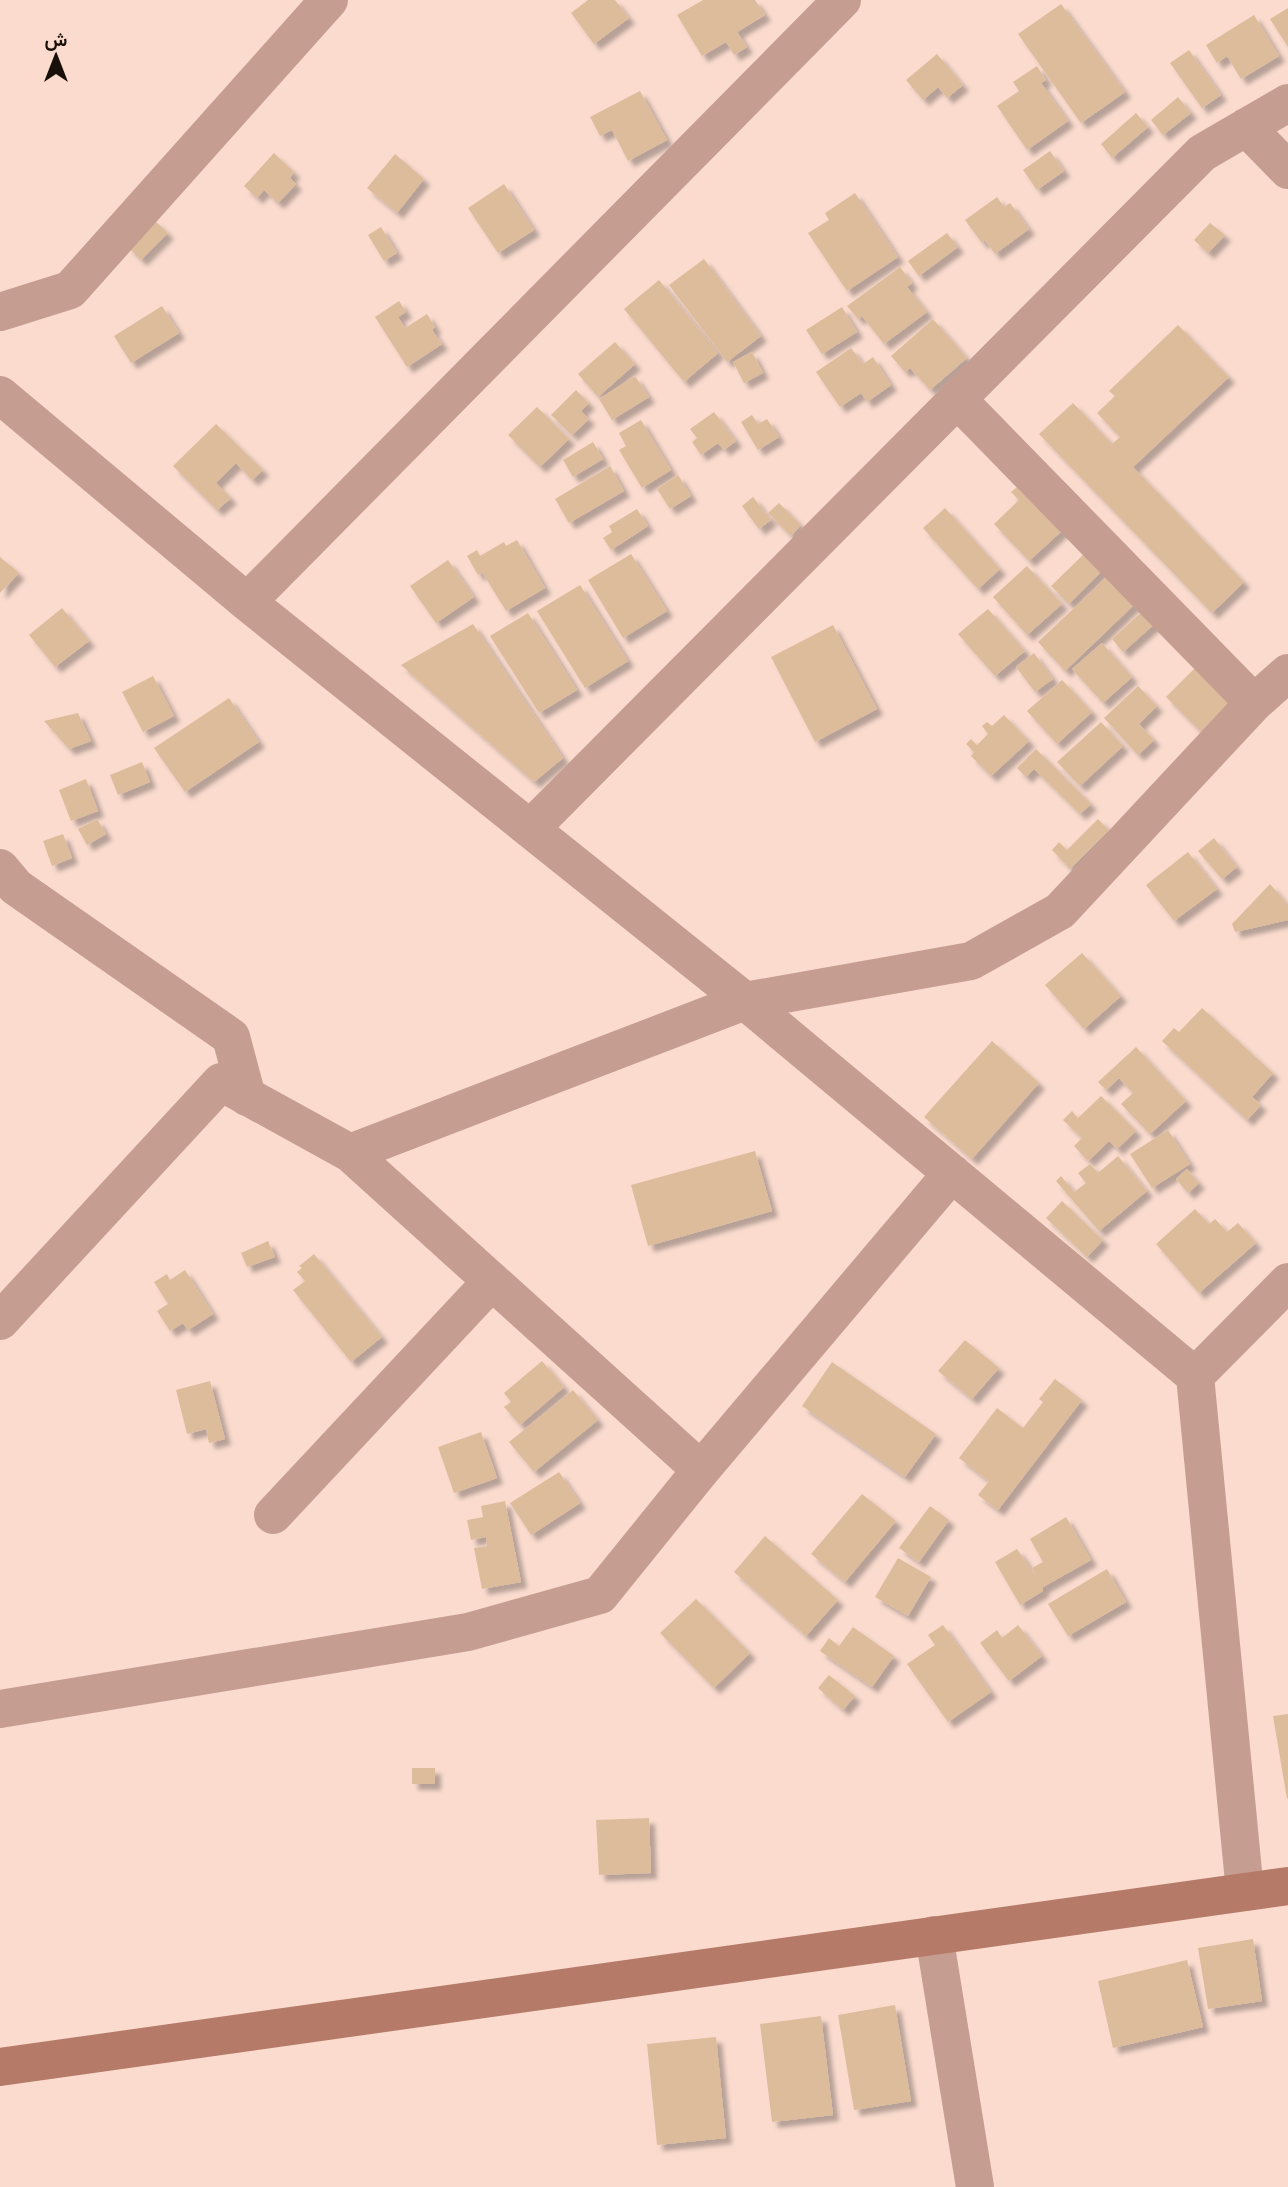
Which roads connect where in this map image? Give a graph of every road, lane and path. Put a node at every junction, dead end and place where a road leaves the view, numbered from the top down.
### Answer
1 (329, 0) edge
2 (842, 0) edge
3 (1288, 103) edge
4 (1246, 127) junction
5 (1288, 170) edge
6 (0, 312) edge
7 (0, 395) edge
8 (957, 399) junction
9 (247, 602) junction
10 (1288, 673) edge
11 (1254, 704) junction
12 (530, 829) junction
13 (5, 886) edge
14 (746, 1001) junction
15 (247, 1097) junction
16 (350, 1153) junction
17 (952, 1173) junction
18 (492, 1282) junction
19 (1288, 1282) edge
20 (0, 1321) edge
21 (1195, 1376) junction
22 (701, 1470) junction
23 (273, 1514) dead end
24 (0, 1709) edge
25 (1288, 1886) edge
26 (1245, 1892) junction
27 (934, 1935) junction
28 (0, 2067) edge
29 (975, 2187) edge

1 - 6 street
2 - 9 street
3 - 4 street
4 - 5 street
4 - 8 street
7 - 9 street
8 - 11 street
8 - 12 street
9 - 12 street
10 - 11 street
11 - 14 street
12 - 14 street
13 - 15 street
14 - 16 street
14 - 17 street
15 - 16 street
15 - 20 street
16 - 18 street
17 - 21 street
17 - 22 street
18 - 22 street
18 - 23 street
19 - 21 street
21 - 26 street
22 - 24 street
25 - 26 street
26 - 27 street
27 - 28 street
27 - 29 street

